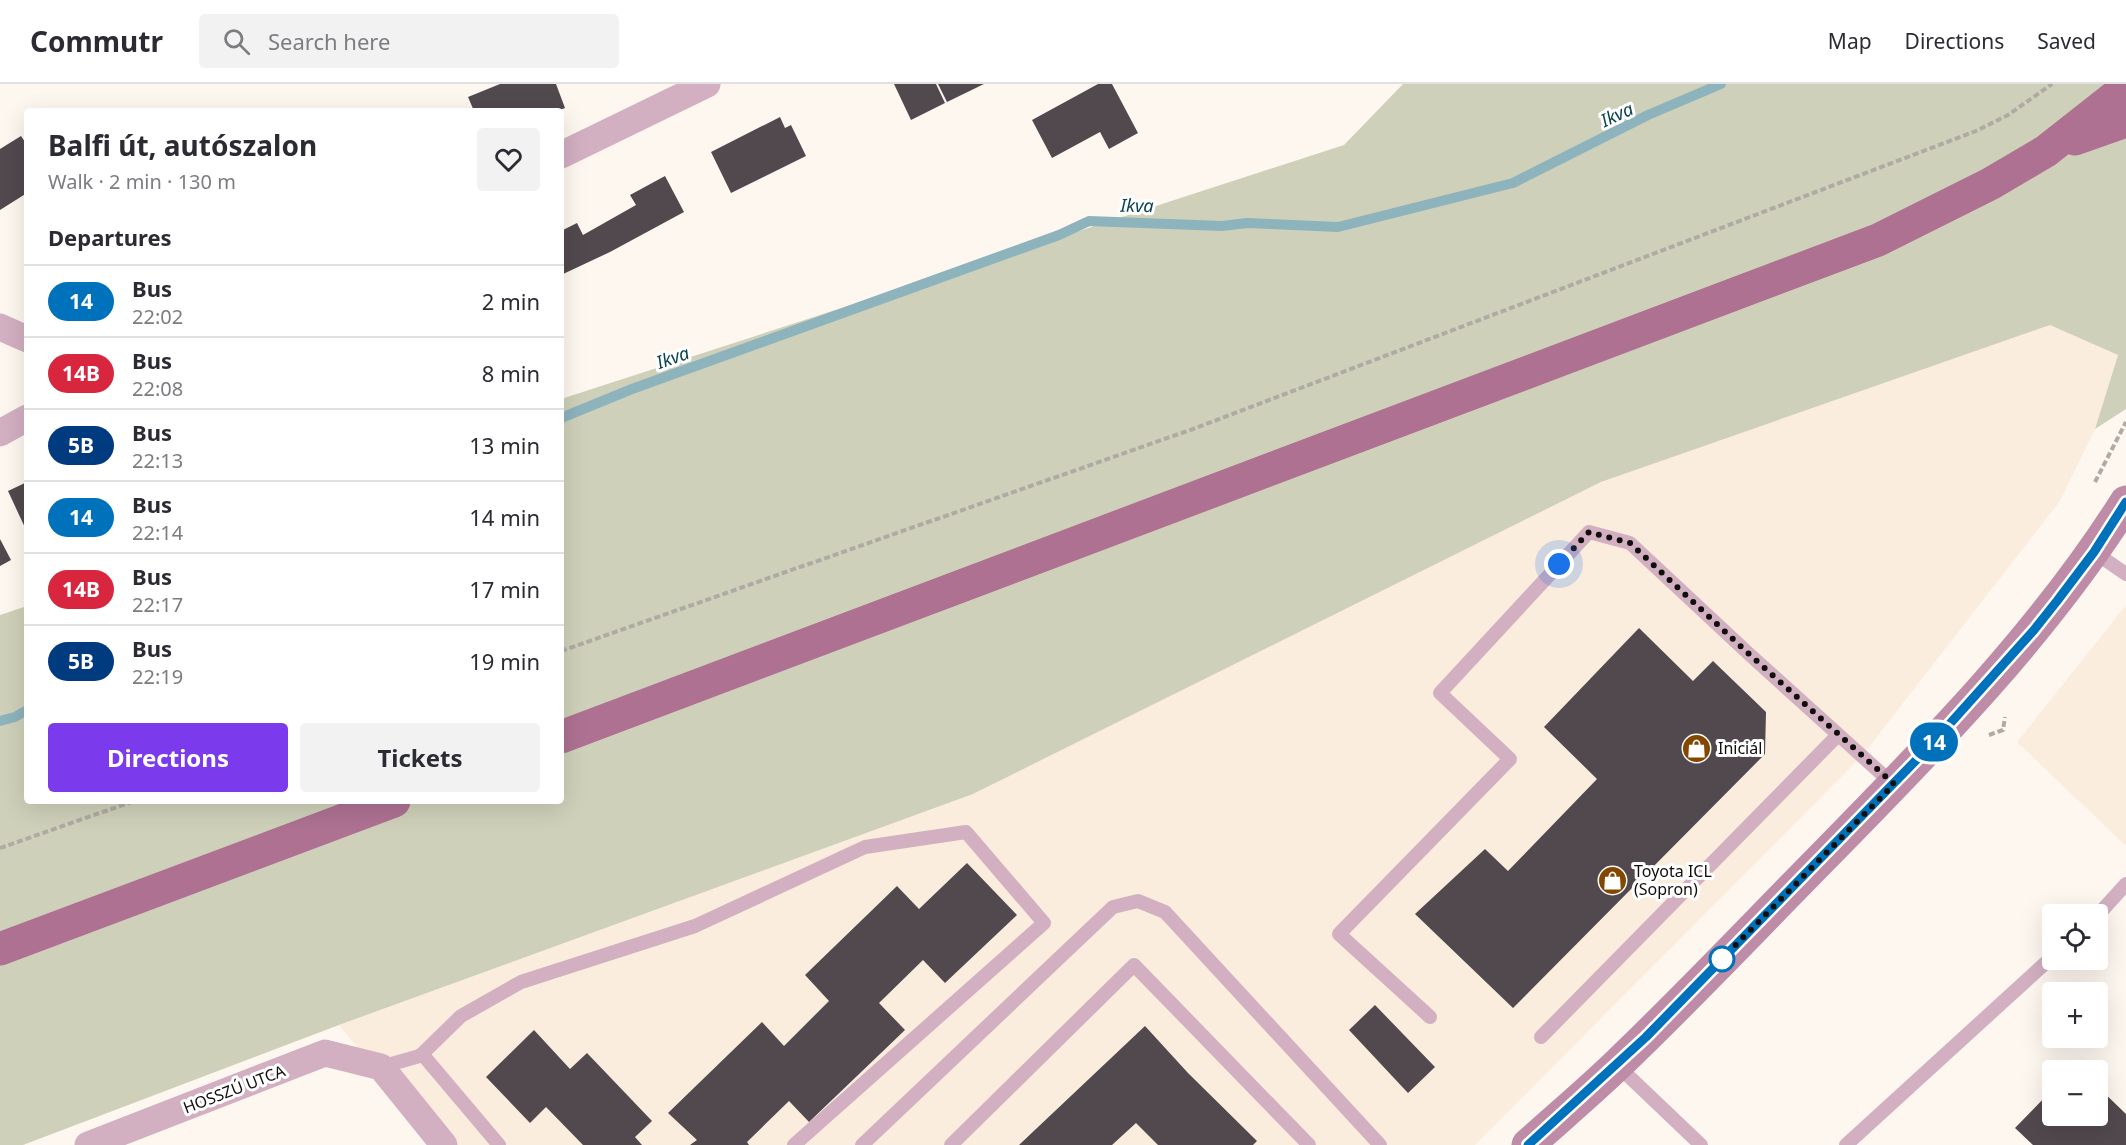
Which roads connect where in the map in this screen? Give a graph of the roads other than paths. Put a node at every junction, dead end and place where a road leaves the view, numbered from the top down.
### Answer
1 (707, 84) edge
2 (2126, 87) edge
3 (2126, 121) edge
4 (2046, 151) junction
5 (564, 154) edge
6 (0, 327) edge
7 (24, 338) edge
8 (24, 420) edge
9 (0, 433) edge
10 (2126, 502) edge
11 (2094, 552) junction
12 (2126, 574) edge
13 (1838, 735) junction
14 (564, 736) edge
15 (1894, 784) junction
16 (386, 804) edge
17 (2126, 884) edge
18 (2108, 904) edge
19 (0, 949) edge
20 (2042, 966) edge
21 (1430, 1017) dead end
22 (1541, 1037) dead end
23 (420, 1056) junction
24 (1617, 1065) junction
25 (381, 1067) junction
26 (436, 1143) edge
27 (88, 1145) edge
28 (499, 1145) edge
29 (794, 1145) edge
30 (862, 1145) edge
31 (951, 1145) edge
32 (1309, 1145) edge
33 (1380, 1145) edge
34 (1528, 1145) edge
35 (1701, 1145) edge
36 (1846, 1145) edge

1 - 5 street
2 - 4 main road
3 - 4 main road
4 - 14 main road
6 - 7 street
8 - 9 street
10 - 11 main road
11 - 12 lane
11 - 15 main road
13 - 15 lane
13 - 21 lane
13 - 22 lane
15 - 24 main road
16 - 19 main road
17 - 18 lane
20 - 36 lane
23 - 25 lane
23 - 28 lane
23 - 29 lane
24 - 34 main road
24 - 35 lane
25 - 26 street
25 - 27 street, HOSSZÚ UTCA
30 - 33 lane
31 - 32 lane

